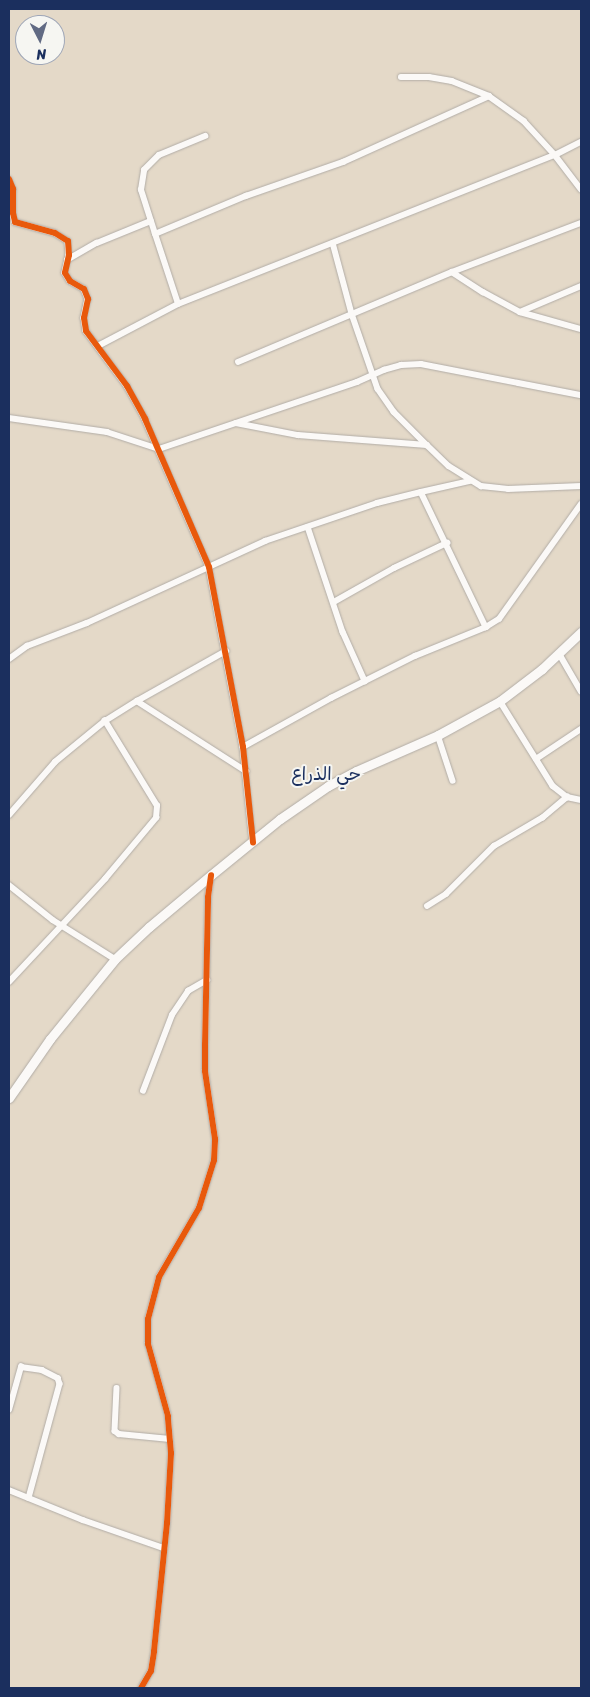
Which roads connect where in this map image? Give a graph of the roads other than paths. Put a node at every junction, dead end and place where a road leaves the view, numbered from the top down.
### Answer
1 (401, 77) dead end
2 (490, 96) junction
3 (205, 136) dead end
4 (581, 142) edge
5 (555, 155) junction
6 (9, 179) edge
7 (581, 189) edge
8 (151, 221) junction
9 (581, 223) edge
10 (155, 234) junction
11 (333, 243) junction
12 (67, 260) junction
13 (452, 272) junction
14 (581, 286) edge
15 (178, 304) junction
16 (520, 312) junction
17 (352, 314) junction
18 (581, 329) edge
19 (98, 346) junction
20 (238, 362) dead end
21 (373, 375) junction
22 (581, 395) edge
23 (9, 418) edge
24 (236, 423) junction
25 (427, 446) junction
26 (159, 449) junction
27 (470, 481) junction
28 (581, 486) edge
29 (421, 492) junction
30 (581, 504) edge
31 (308, 527) junction
32 (447, 543) junction
33 (209, 567) junction
34 (334, 602) junction
35 (486, 627) junction
36 (581, 632) edge
37 (226, 651) junction
38 (559, 653) junction
39 (9, 658) edge
40 (365, 681) junction
41 (581, 691) edge
42 (137, 701) junction
43 (500, 701) junction
44 (105, 721) junction
45 (581, 729) edge
46 (438, 735) junction
47 (243, 747) junction
48 (536, 759) junction
49 (246, 771) junction
50 (453, 781) dead end
51 (567, 797) junction
52 (581, 800) edge
53 (9, 815) edge
54 (253, 842) junction
55 (211, 874) junction
56 (9, 886) edge
57 (427, 906) dead end
58 (62, 926) junction
59 (116, 959) junction
60 (208, 980) junction
61 (9, 982) edge
62 (143, 1091) dead end
63 (9, 1098) edge
64 (117, 1388) dead end
65 (9, 1410) edge
66 (170, 1439) junction
67 (9, 1490) edge
68 (29, 1498) junction
69 (164, 1548) junction
70 (141, 1688) edge

1 - 2 street
2 - 5 street
2 - 10 street
3 - 8 street
4 - 5 street
5 - 7 street
5 - 11 street
6 - 12 street
8 - 10 street
8 - 12 street
9 - 13 street
10 - 15 street
11 - 15 street
11 - 17 street
12 - 19 street
13 - 16 street
13 - 17 street
14 - 16 street
15 - 19 street
16 - 18 street
17 - 20 street
17 - 21 street
19 - 26 street
21 - 22 street
21 - 24 street
21 - 25 street
23 - 26 street
24 - 25 street
24 - 26 street
25 - 27 street
26 - 33 street
27 - 28 street
27 - 29 street
29 - 31 street
29 - 32 street
30 - 35 street
31 - 33 street
31 - 34 street
32 - 34 street
32 - 35 street
33 - 37 street
33 - 39 street
34 - 40 street
35 - 40 street
36 - 38 main road
37 - 42 street
37 - 47 street
38 - 41 street
38 - 43 main road
40 - 47 street
42 - 44 street
42 - 49 street
43 - 46 main road
43 - 48 street
44 - 53 street
44 - 58 street
45 - 48 street
46 - 50 street
46 - 54 main road
47 - 49 street
48 - 51 street
49 - 54 street
51 - 52 street
51 - 57 street
54 - 55 main road
55 - 59 main road
55 - 60 street
56 - 58 street
58 - 59 street
58 - 61 street
59 - 63 main road
60 - 62 street
60 - 66 street
64 - 66 street
65 - 68 street
66 - 69 street
67 - 68 street
68 - 69 street
69 - 70 street

